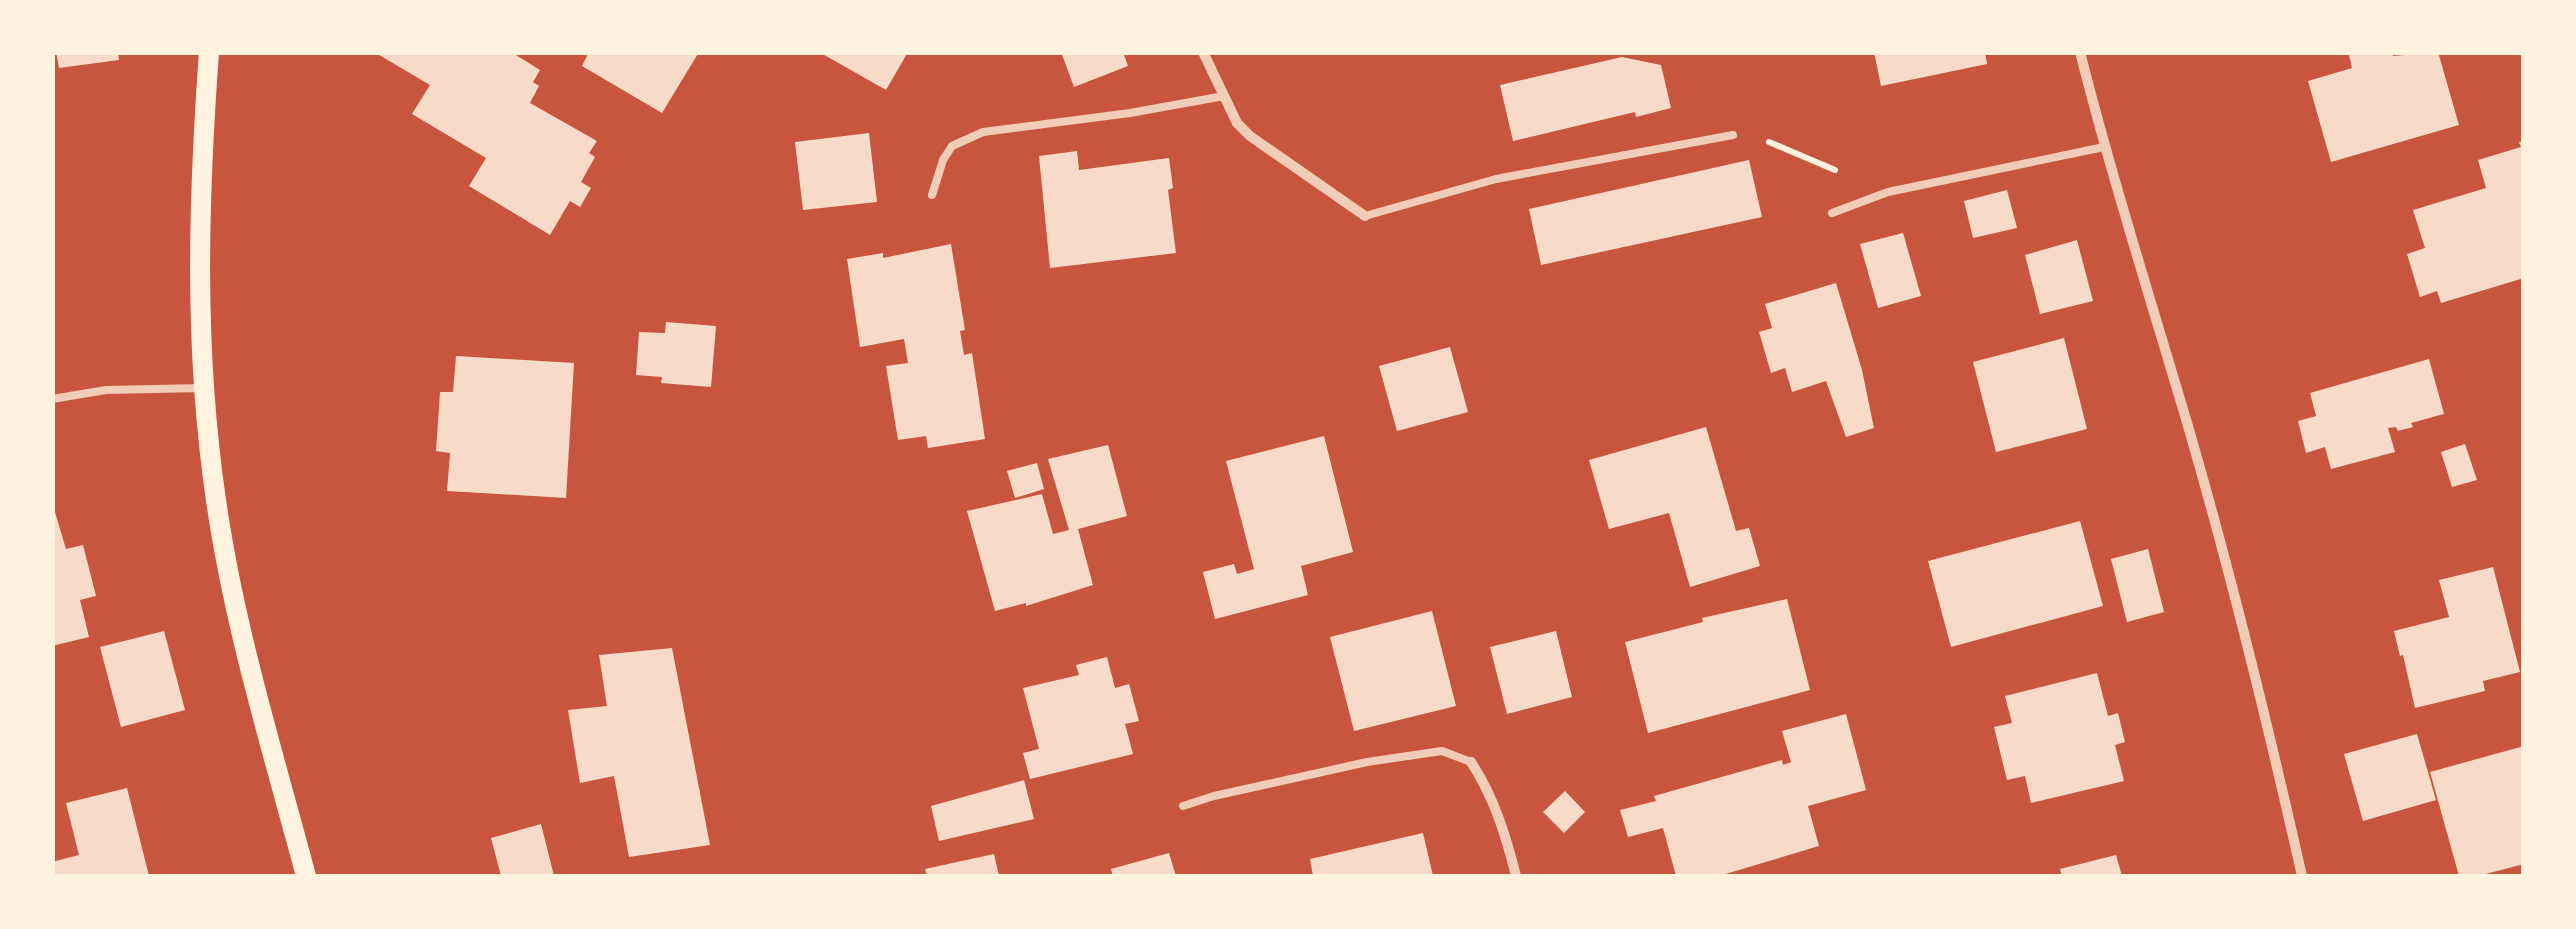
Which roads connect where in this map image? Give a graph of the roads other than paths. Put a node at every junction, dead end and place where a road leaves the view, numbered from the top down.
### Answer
1 (208, 52) edge
2 (1203, 52) edge
3 (2080, 52) edge
4 (1224, 96) junction
5 (1734, 135) road end
6 (2104, 147) junction
7 (932, 195) dead end
8 (1832, 213) dead end
9 (1365, 216) joint
10 (202, 388) junction
11 (52, 399) edge
12 (1471, 762) joint
13 (1183, 806) dead end
14 (306, 876) edge
15 (1516, 876) edge
16 (2302, 876) edge

1 - 10 main road
2 - 4 street
3 - 6 street
4 - 7 lane
4 - 9 street
5 - 9 lane
6 - 8 lane
6 - 16 street
10 - 11 lane
10 - 14 main road
12 - 13 lane
12 - 15 street

